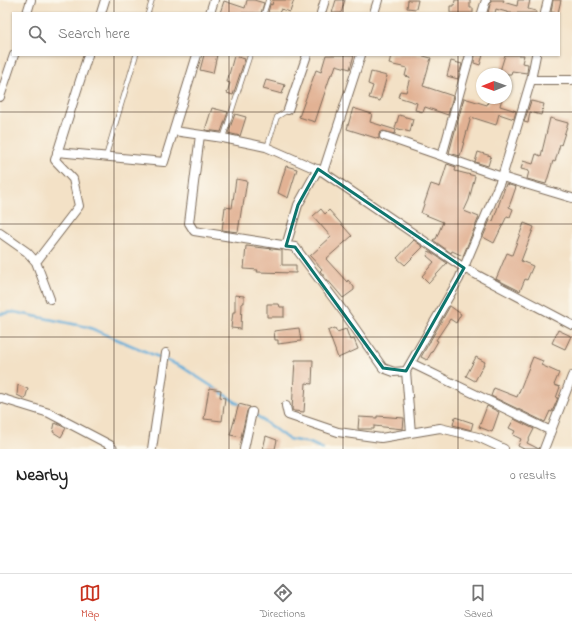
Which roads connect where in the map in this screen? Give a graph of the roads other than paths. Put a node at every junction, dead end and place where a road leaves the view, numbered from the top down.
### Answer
1 (31, 0) edge
2 (105, 0) edge
3 (152, 0) edge
4 (214, 0) edge
5 (268, 0) edge
6 (325, 0) edge
7 (378, 0) edge
8 (486, 0) edge
9 (548, 0) edge
10 (27, 12) edge
11 (101, 12) edge
12 (148, 12) edge
13 (210, 12) edge
14 (264, 12) edge
15 (321, 12) edge
16 (374, 12) edge
17 (482, 12) edge
18 (545, 12) edge
19 (14, 56) edge
20 (88, 56) edge
21 (136, 56) edge
22 (197, 56) edge
23 (250, 56) edge
24 (307, 56) edge
25 (360, 56) edge
26 (470, 56) edge
27 (536, 56) edge
28 (531, 80) junction
29 (572, 80) edge
30 (0, 97) edge
31 (288, 110) joint
32 (174, 131) junction
33 (200, 135) junction
34 (384, 136) dead end
35 (223, 138) junction
36 (266, 147) junction
37 (57, 152) junction
38 (442, 156) junction
39 (106, 157) junction
40 (321, 170) junction
41 (502, 177) junction
42 (572, 198) edge
43 (0, 233) edge
44 (286, 246) junction
45 (36, 262) junction
46 (464, 268) junction
47 (50, 299) dead end
48 (572, 325) edge
49 (166, 353) dead end
50 (411, 363) junction
51 (406, 371) junction
52 (572, 376) edge
53 (0, 398) edge
54 (286, 406) dead end
55 (252, 412) dead end
56 (551, 431) junction
57 (411, 433) junction
58 (110, 448) edge
59 (152, 449) edge
60 (244, 449) edge
61 (504, 449) edge
62 (544, 449) edge

1 - 10 street
2 - 11 street
3 - 12 lane
4 - 13 street
5 - 14 lane
6 - 15 street
7 - 16 street
8 - 17 street
9 - 18 street
19 - 30 street
20 - 37 street
21 - 39 lane
22 - 32 street
23 - 35 lane
24 - 31 street
25 - 40 street
26 - 38 street
27 - 28 street
28 - 29 street
28 - 41 street
31 - 36 lane
32 - 33 street
32 - 39 street
33 - 35 street
33 - 44 street
34 - 38 street
35 - 36 street
36 - 40 street
37 - 39 street
37 - 45 street
38 - 41 street
40 - 44 street
40 - 46 street
41 - 42 street
41 - 46 street
43 - 45 street
44 - 51 street
45 - 47 street
46 - 48 street
46 - 50 street
49 - 59 street
50 - 51 street
50 - 56 street
51 - 57 street
52 - 56 street
53 - 58 street
54 - 57 street
55 - 60 street
56 - 62 street
57 - 61 street

